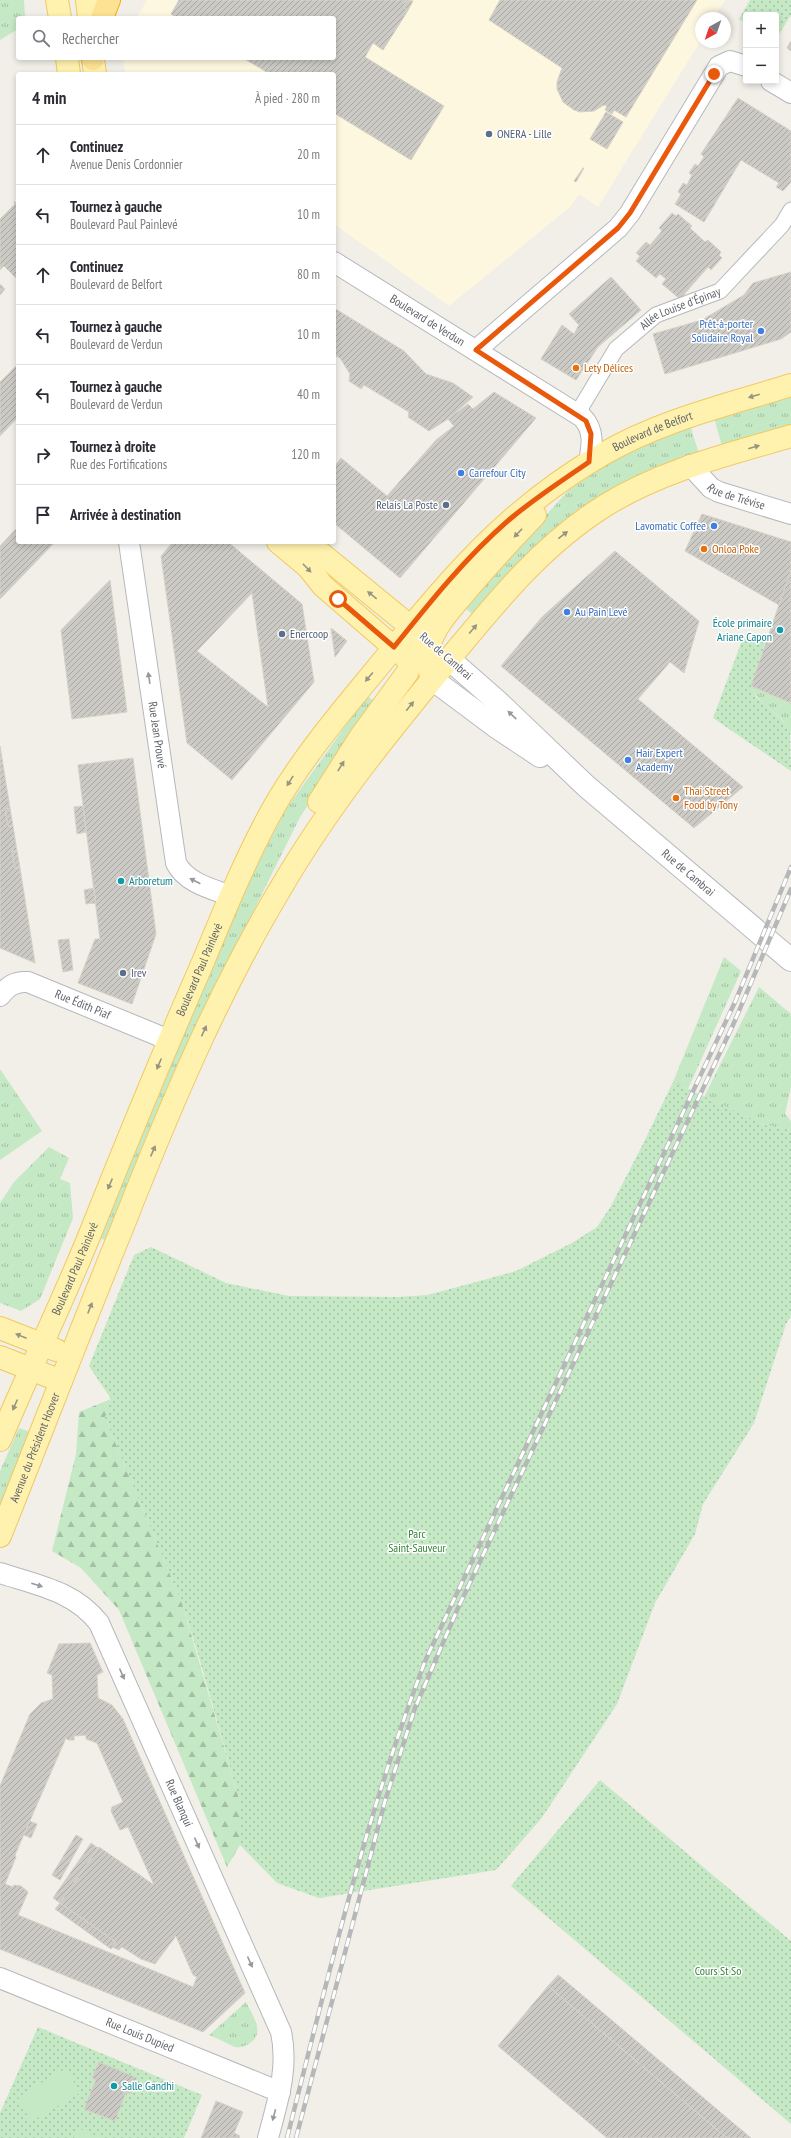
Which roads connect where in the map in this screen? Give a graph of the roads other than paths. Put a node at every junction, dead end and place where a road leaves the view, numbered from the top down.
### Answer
1 (57, 0) edge
2 (87, 0) edge
3 (109, 0) edge
4 (60, 16) edge
5 (89, 16) edge
6 (103, 16) edge
7 (67, 60) edge
8 (743, 65) edge
9 (69, 72) edge
10 (776, 84) edge
11 (791, 93) edge
12 (791, 210) edge
13 (336, 263) edge
14 (476, 350) junction
15 (791, 385) edge
16 (577, 414) junction
17 (791, 436) edge
18 (690, 465) junction
19 (581, 468) junction
20 (791, 514) edge
21 (128, 544) edge
22 (280, 544) edge
23 (309, 544) edge
24 (411, 626) junction
25 (430, 643) junction
26 (394, 647) junction
27 (449, 659) junction
28 (412, 662) junction
29 (432, 679) junction
30 (586, 786) junction
31 (231, 896) junction
32 (266, 913) junction
33 (791, 960) edge
34 (0, 996) edge
35 (169, 1040) junction
36 (0, 1328) edge
37 (42, 1345) junction
38 (0, 1357) edge
39 (68, 1362) junction
40 (31, 1370) junction
41 (0, 1440) edge
42 (0, 1536) edge
43 (0, 1573) edge
44 (0, 1978) edge
45 (280, 2092) junction
46 (268, 2138) edge

1 - 4 main road
2 - 5 main road
3 - 6 highway
7 - 9 main road
8 - 14 street
10 - 11 street
12 - 16 street, Allée Louise d'Épinay
13 - 14 street, Boulevard de Verdun
14 - 16 street, Boulevard de Verdun
15 -> 19 main road, Boulevard de Belfort
16 - 19 street, Boulevard de Verdun
18 -> 17 main road
18 - 20 street, Rue de Trévise
27 -> 18 main road
19 - 24 main road, Boulevard de Belfort
19 -> 25 main road
31 -> 21 street, Rue Jean Prouvé
22 -> 26 main road, Rue de Cambrai
24 -> 23 main road, Rue de Cambrai
24 - 25 main road, Rue de Cambrai
24 - 26 main road, Boulevard Paul Painlevé
24 - 28 main road
25 - 27 main road, Rue de Cambrai
25 - 29 main road
26 - 28 main road, Rue de Cambrai
26 -> 31 main road, Boulevard Paul Painlevé
27 - 29 main road
30 -> 27 main road, Rue de Cambrai
28 - 29 main road, Rue de Cambrai
32 -> 28 main road
29 - 30 main road, Rue de Cambrai
32 -> 29 main road
30 - 33 main road, Rue de Cambrai
31 - 35 main road, Boulevard Paul Painlevé
39 -> 32 main road
34 - 35 street, Rue Édith Piaf
35 -> 37 main road, Boulevard Paul Painlevé
37 -> 36 main road
37 - 39 main road
37 - 40 main road
38 - 40 main road, Avenue du Président Hoover
39 - 40 main road, Avenue du Président Hoover
39 - 42 main road, Avenue du Président Hoover
40 -> 41 main road
43 -> 45 street, Rue Blanqui
44 - 45 street, Rue Louis Dupied
45 -> 46 street, Rue Blanqui

